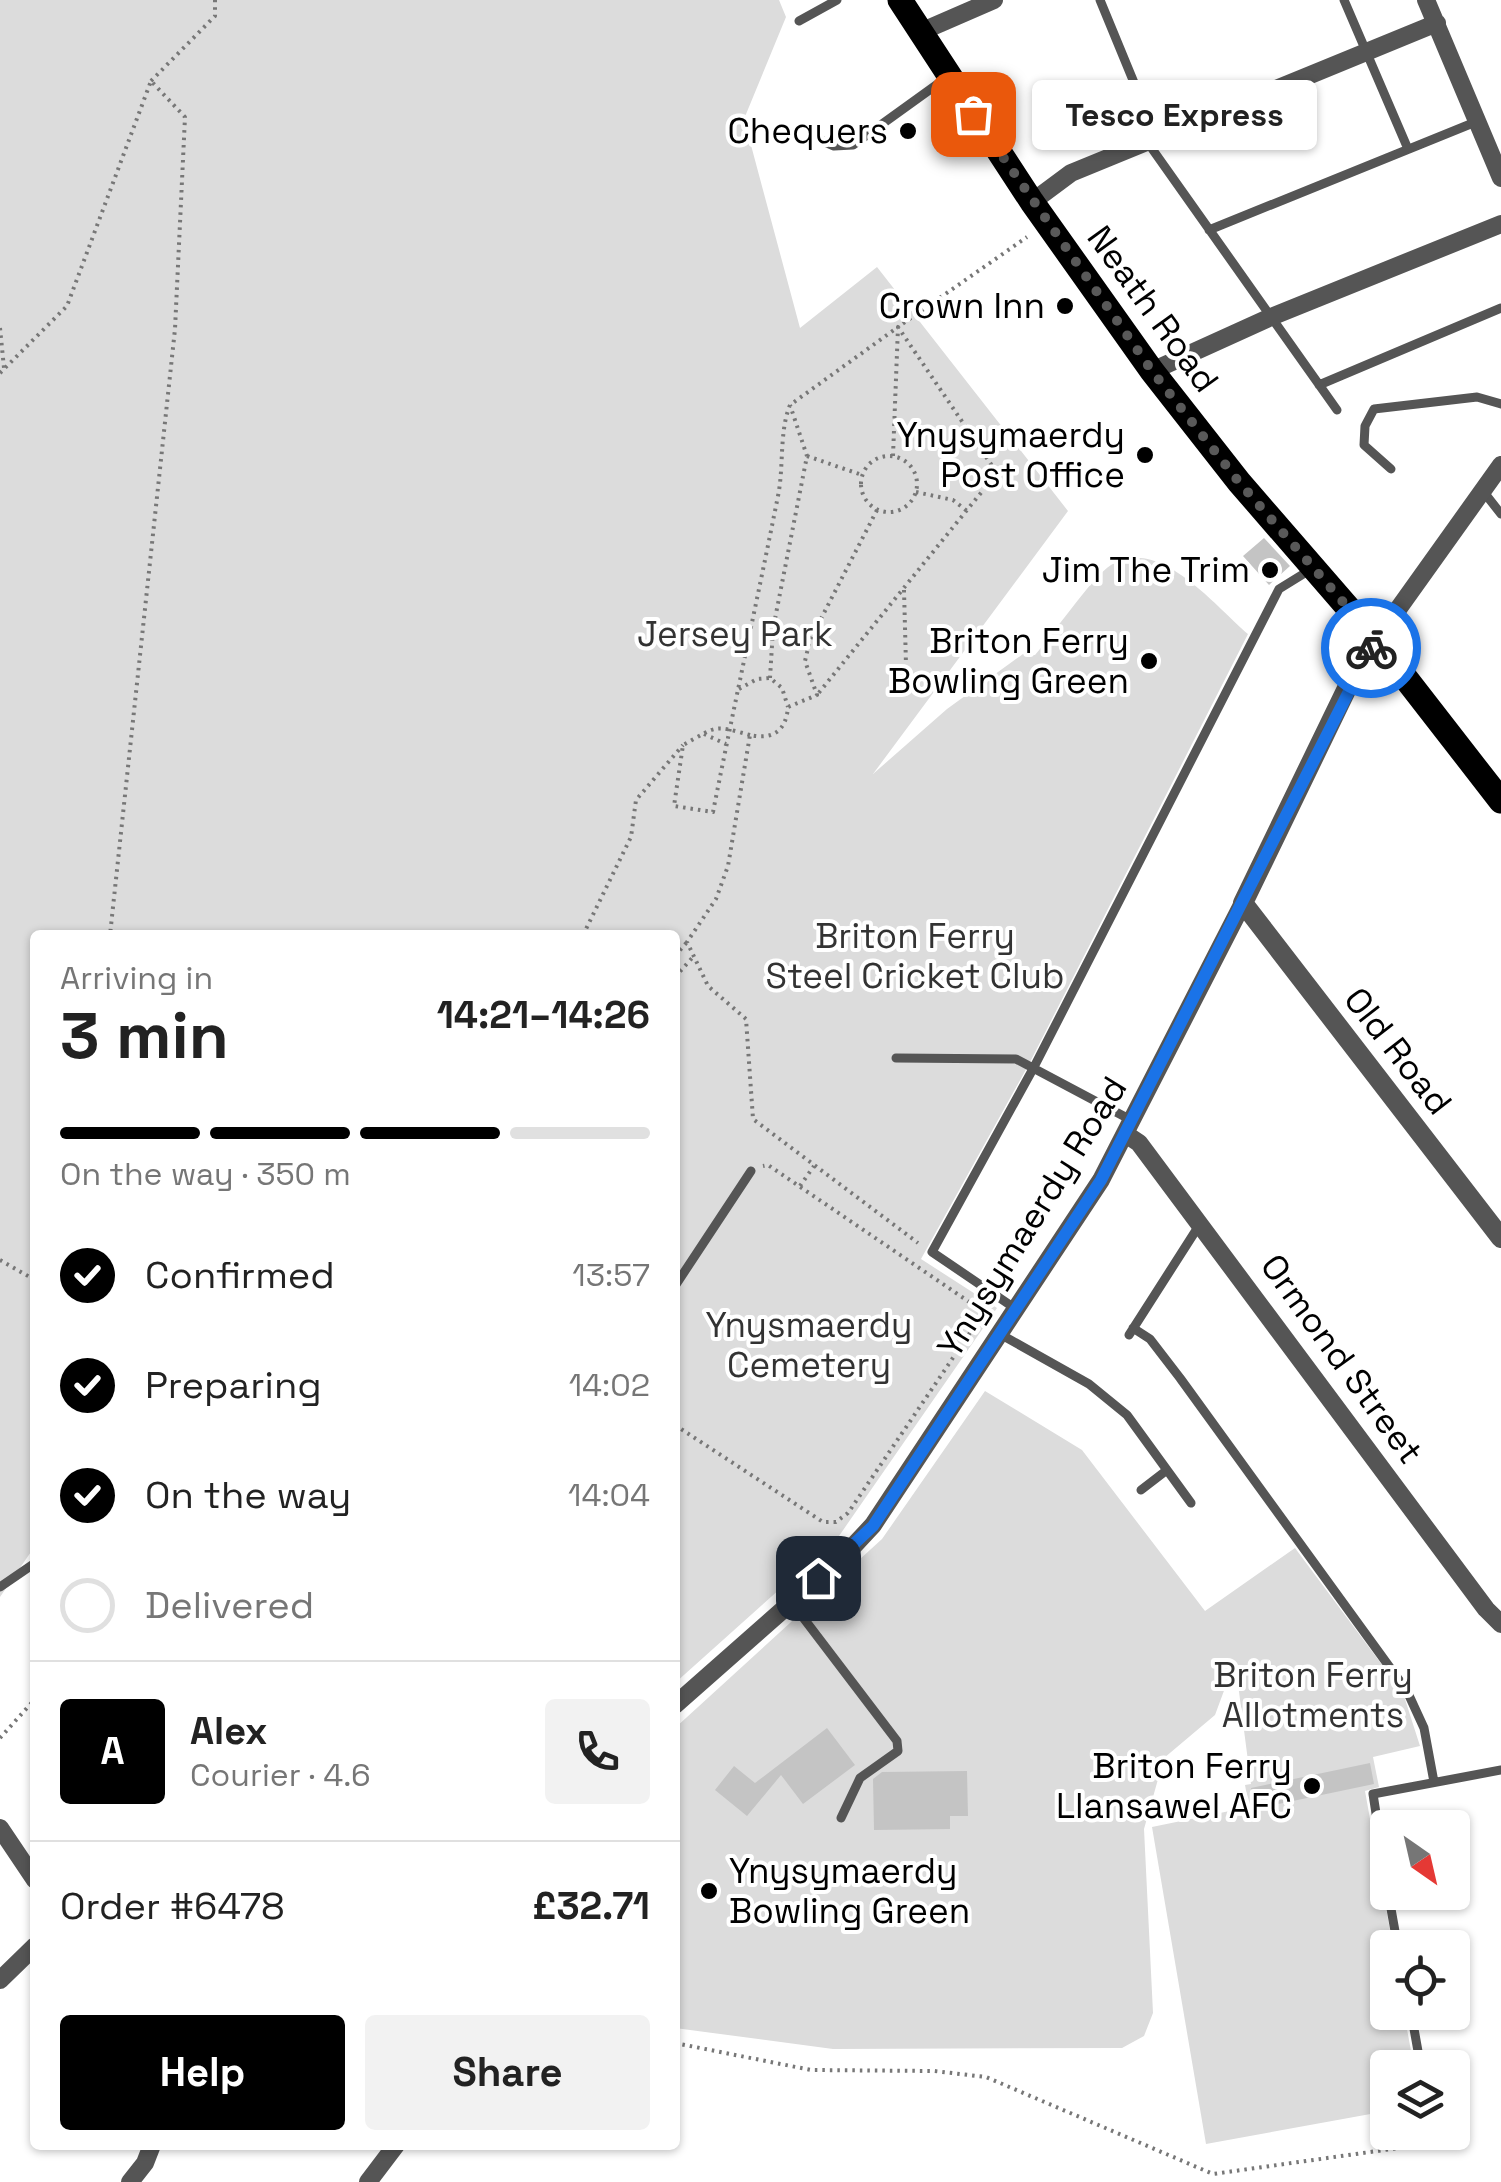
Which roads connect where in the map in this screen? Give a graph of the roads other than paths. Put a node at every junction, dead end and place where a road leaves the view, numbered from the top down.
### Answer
1 (837, 0) edge
2 (900, 0) edge
3 (994, 0) edge
4 (1100, 0) edge
5 (1344, 0) edge
6 (1426, 0) edge
7 (799, 21) dead end
8 (1437, 23) junction
9 (918, 32) junction
10 (1366, 52) junction
11 (948, 77) junction
12 (1478, 121) junction
13 (811, 136) dead end
14 (1151, 138) junction
15 (1408, 150) junction
16 (1497, 155) edge
17 (1501, 178) edge
18 (1032, 202) junction
19 (1501, 224) edge
20 (1209, 230) junction
21 (1501, 308) edge
22 (1271, 317) junction
23 (1152, 371) junction
24 (1319, 384) junction
25 (1501, 404) edge
26 (1337, 410) dead end
27 (1501, 465) edge
28 (1392, 469) dead end
29 (1481, 489) junction
30 (1501, 514) edge
31 (1315, 566) junction
32 (1376, 640) junction
33 (1501, 801) edge
34 (1243, 903) junction
35 (896, 1058) dead end
36 (1034, 1067) junction
37 (1130, 1128) junction
38 (751, 1171) road end
39 (1201, 1222) junction
40 (1501, 1238) edge
41 (680, 1278) edge
42 (1016, 1309) junction
43 (1000, 1334) junction
44 (1167, 1470) junction
45 (1141, 1490) dead end
46 (1191, 1504) dead end
47 (30, 1566) edge
48 (0, 1587) edge
49 (790, 1601) junction
50 (1501, 1624) edge
51 (680, 1700) edge
52 (1501, 1770) edge
53 (1434, 1782) junction
54 (1372, 1810) edge
55 (841, 1818) dead end
56 (0, 1828) edge
57 (30, 1873) edge
58 (30, 1951) edge
59 (0, 1980) edge
60 (150, 2150) edge
61 (392, 2150) edge
62 (130, 2182) edge
63 (368, 2182) edge

1 - 7 lane
2 - 9 main road, Neath Road
3 - 9 street
4 - 14 lane
5 - 10 lane
6 - 8 street
8 - 10 street
8 - 12 street
9 - 11 main road, Neath Road
10 - 14 street
10 - 15 lane
11 - 13 lane
11 - 18 main road, Neath Road
12 - 15 lane
12 - 16 street
14 - 18 street
14 - 20 lane
15 - 20 lane
16 - 17 street
18 - 23 main road, Neath Road
19 - 22 street
20 - 22 lane
21 - 24 lane
22 - 23 street
22 - 24 lane
23 - 31 main road, Neath Road
24 - 26 lane
25 - 28 lane
27 - 29 street
29 - 30 lane
29 - 32 street
31 - 32 main road, Neath Road
31 - 36 lane
32 - 33 main road, Neath Road
32 - 34 street, Ynysymaerdy Road
34 - 37 street, Ynysymaerdy Road
34 - 40 street, Old Road
35 - 36 lane, Ormond Street
36 - 37 lane, Ormond Street
36 - 42 lane
37 - 39 street, Ormond Street
37 - 42 street, Ynysymaerdy Road
38 - 41 lane
39 - 50 street, Ormond Street
39 - 53 lane
42 - 43 street, Ynysymaerdy Road
43 - 44 lane
43 - 49 street, Ynysymaerdy Road
44 - 45 lane
44 - 46 lane
47 - 48 lane
49 - 51 street, Ynysymaerdy Road
49 - 55 lane
52 - 53 lane
53 - 54 lane
56 - 57 street
58 - 59 street
60 - 62 street
61 - 63 street

